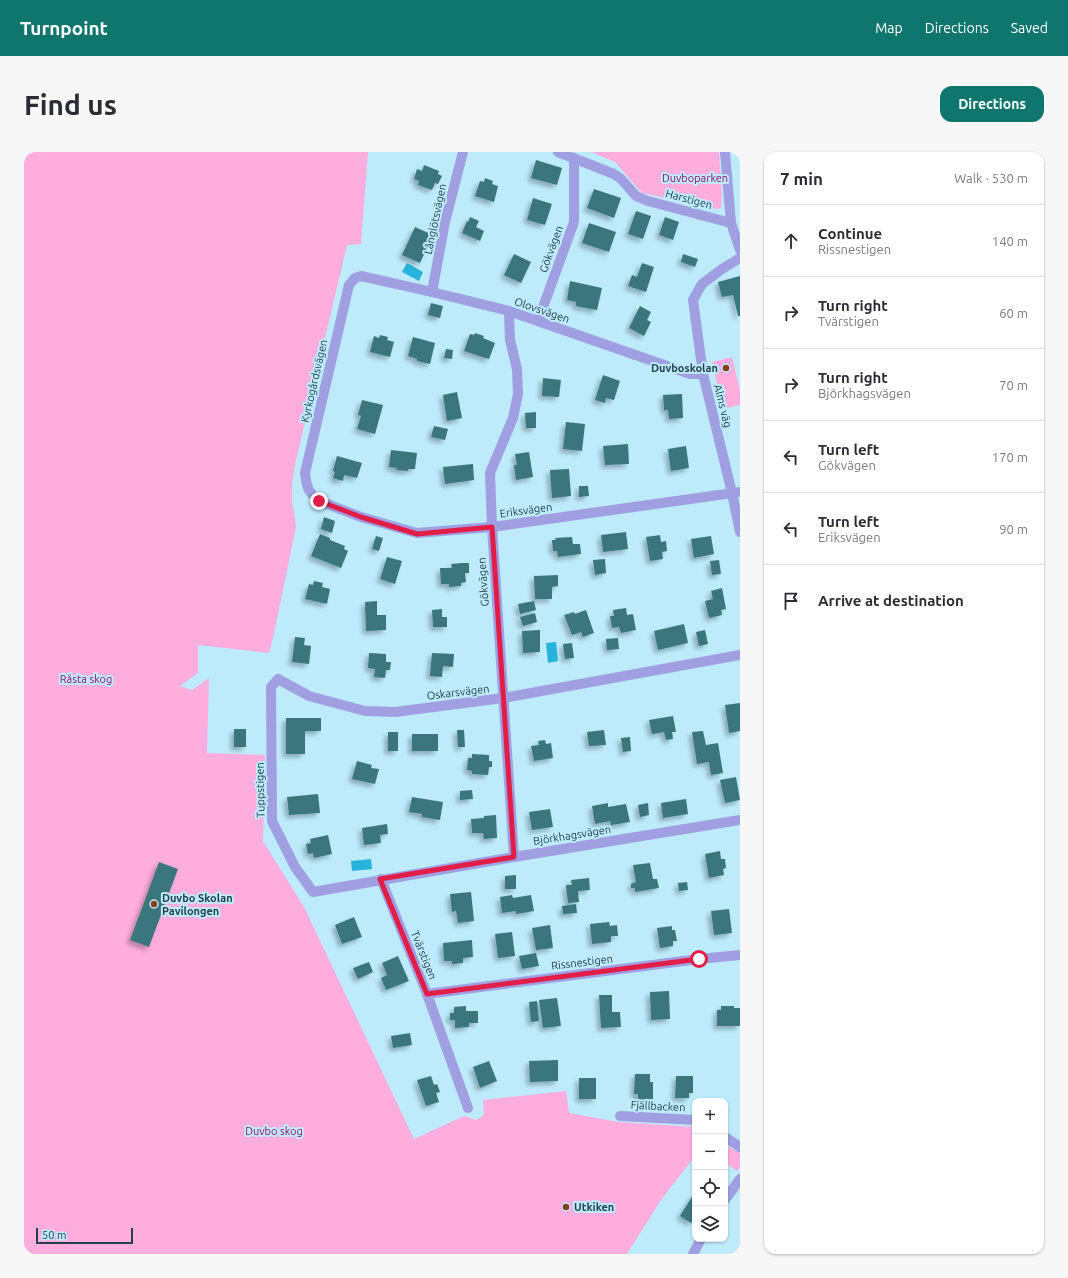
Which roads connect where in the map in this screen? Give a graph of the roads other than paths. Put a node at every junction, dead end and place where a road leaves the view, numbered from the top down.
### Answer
1 (463, 152) edge
2 (558, 152) edge
3 (725, 152) edge
4 (574, 158) junction
5 (731, 223) junction
6 (740, 250) edge
7 (740, 258) edge
8 (369, 278) joint
9 (432, 292) junction
10 (509, 311) junction
11 (538, 321) junction
12 (703, 374) junction
13 (736, 492) edge
14 (319, 501) joint
15 (492, 527) junction
16 (740, 532) edge
17 (740, 655) edge
18 (278, 679) joint
19 (503, 698) junction
20 (740, 820) edge
21 (514, 857) junction
22 (380, 879) junction
23 (313, 892) joint
24 (740, 955) edge
25 (427, 994) junction
26 (468, 1108) dead end
27 (620, 1116) dead end
28 (692, 1120) edge
29 (728, 1139) edge
30 (740, 1147) edge
31 (740, 1179) edge
32 (728, 1196) edge
33 (699, 1242) edge
34 (693, 1254) edge

1 - 9 street, Långlötsvägen
2 - 4 street, Harstigen
3 - 5 street
4 - 5 street, Harstigen
4 - 11 street, Gökvägen
5 - 6 street
7 - 12 street, Alms väg
8 - 9 street, Olovsvägen
8 - 14 street, Kyrkogårdsvägen
9 - 10 street, Olovsvägen
10 - 11 street, Olovsvägen
10 - 15 street, Gökvägen
11 - 12 street, Olovsvägen
12 - 13 street, Alms väg
13 - 15 street, Eriksvägen
13 - 16 street, Alms väg
14 - 15 street, Eriksvägen
15 - 19 street, Gökvägen
17 - 19 street, Oskarsvägen
18 - 19 street, Oskarsvägen
18 - 23 street, Tuppstigen
19 - 21 street, Gökvägen
20 - 21 street, Björkhagsvägen
21 - 22 street, Björkhagsvägen
22 - 23 street, Björkhagsvägen
22 - 25 street, Tvärstigen
24 - 25 street, Rissnestigen
25 - 26 street, Tvärstigen
27 - 28 street, Fjällbacken
29 - 30 street
31 - 32 street
33 - 34 street

